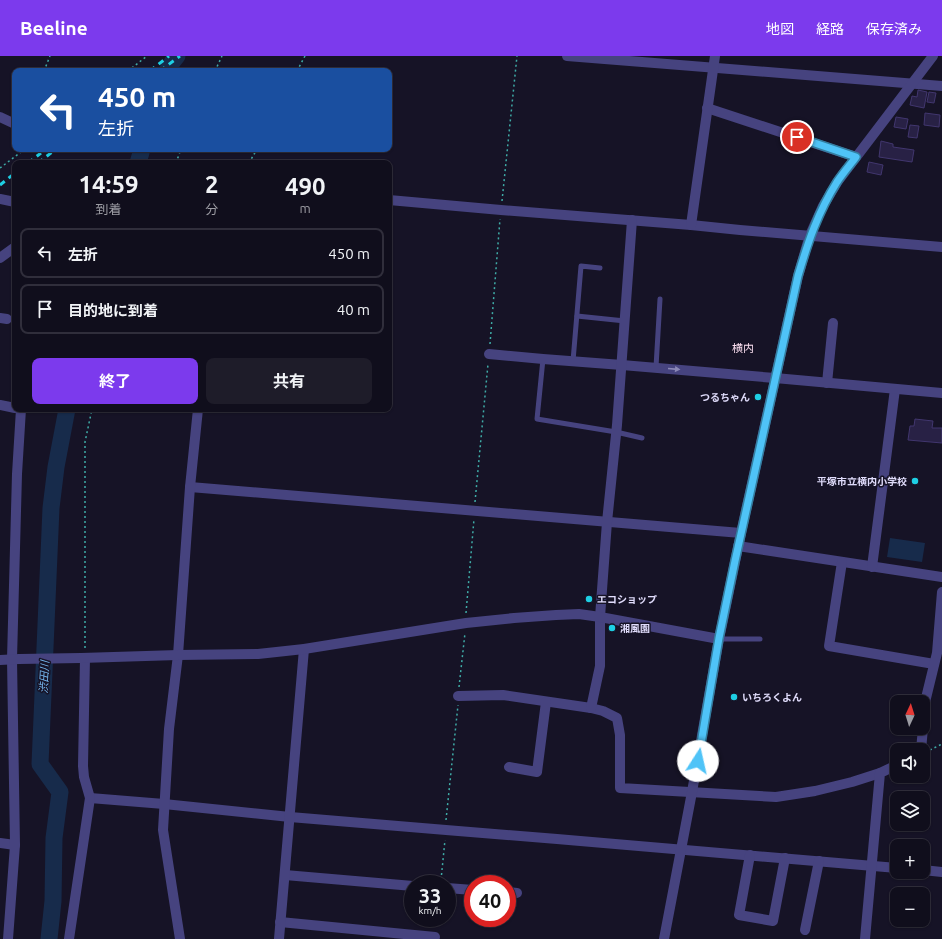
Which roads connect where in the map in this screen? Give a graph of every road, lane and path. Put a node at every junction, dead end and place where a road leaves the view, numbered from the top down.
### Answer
1 (50, 56) edge
2 (148, 56) edge
3 (222, 56) edge
4 (305, 56) edge
5 (517, 56) edge
6 (567, 56) edge
7 (715, 56) edge
8 (933, 56) edge
9 (45, 68) edge
10 (132, 68) edge
11 (216, 68) edge
12 (299, 68) edge
13 (714, 68) junction
14 (912, 84) junction
15 (942, 86) edge
16 (707, 108) junction
17 (0, 117) edge
18 (12, 123) edge
19 (21, 152) edge
20 (856, 157) junction
21 (0, 168) edge
22 (0, 199) edge
23 (392, 200) edge
24 (12, 201) edge
25 (501, 210) junction
26 (632, 220) junction
27 (691, 225) junction
28 (810, 236) junction
29 (942, 247) edge
30 (12, 249) edge
31 (0, 258) edge
32 (600, 268) dead end
33 (660, 299) dead end
34 (577, 316) junction
35 (625, 321) junction
36 (833, 323) dead end
37 (489, 354) junction
38 (543, 359) junction
39 (573, 361) junction
40 (622, 365) junction
41 (656, 368) junction
42 (775, 378) junction
43 (827, 383) junction
44 (894, 389) junction
45 (942, 393) edge
46 (0, 405) edge
47 (12, 407) edge
48 (21, 412) edge
49 (91, 412) edge
50 (198, 412) edge
51 (616, 432) junction
52 (642, 438) dead end
53 (190, 487) junction
54 (474, 511) junction
55 (608, 522) junction
56 (741, 533) junction
57 (738, 546) junction
58 (842, 562) junction
59 (872, 566) junction
60 (942, 577) edge
61 (942, 592) edge
62 (600, 617) junction
63 (466, 623) junction
64 (719, 638) junction
65 (760, 639) dead end
66 (304, 649) junction
67 (178, 655) junction
68 (83, 658) junction
69 (16, 659) junction
70 (0, 660) edge
71 (934, 664) junction
72 (927, 695) edge
73 (458, 696) junction
74 (546, 702) junction
75 (591, 708) junction
76 (942, 744) edge
77 (930, 748) edge
78 (509, 767) dead end
79 (890, 768) edge
80 (880, 773) junction
81 (692, 792) junction
82 (90, 798) junction
83 (164, 804) junction
84 (290, 817) junction
85 (446, 830) junction
86 (0, 842) edge
87 (15, 845) junction
88 (681, 850) junction
89 (750, 856) junction
90 (785, 858) junction
91 (819, 861) junction
92 (872, 866) junction
93 (890, 867) edge
94 (930, 871) edge
95 (942, 872) edge
96 (441, 875) edge
97 (284, 876) junction
98 (404, 885) edge
99 (280, 922) junction
100 (805, 930) dead end
101 (435, 937) dead end
102 (8, 939) edge
103 (69, 939) edge
104 (180, 939) edge
105 (279, 939) edge
106 (664, 939) edge
107 (865, 939) edge

1 - 9 path
2 - 10 path
3 - 11 path
4 - 12 path
5 - 25 path
6 - 13 street
7 - 13 street
8 - 14 street
13 - 14 street
13 - 16 street
14 - 15 street
14 - 20 street
16 - 20 street
16 - 27 street
17 - 18 street
19 - 21 path
20 - 28 street
22 - 24 street
23 - 25 street
25 - 26 street
25 - 37 path
26 - 27 street
26 - 35 street
27 - 28 street
28 - 29 street
28 - 42 street
30 - 31 street
32 - 34 lane
33 - 41 lane
34 - 35 lane
34 - 39 lane
35 - 40 street
36 - 43 street
37 - 38 street
37 - 54 path
38 - 39 street
38 - 51 lane
39 - 40 street
40 - 41 street
40 - 51 street
41 -> 42 street
42 - 43 street
42 - 56 street
43 - 44 street
44 - 45 street
44 - 59 street
46 - 47 street
48 - 69 street
49 - 68 path
50 - 53 street
51 - 52 lane
51 - 55 street
53 - 54 street
53 - 67 street
54 - 55 street
54 - 63 path
55 - 56 street
55 - 62 street
56 - 57 street
57 - 58 street
57 - 64 street
58 - 59 street
58 - 71 street
59 - 60 street
61 - 71 street
62 - 63 street
62 - 64 street
62 - 75 street
63 - 66 street
63 - 73 path
64 - 65 lane
64 - 81 street
66 - 67 street
66 - 84 street
67 - 68 street
67 - 83 street
68 - 69 street
68 - 82 street
69 - 70 street
69 - 87 street
71 - 72 street
73 - 74 street
73 - 85 path
74 - 75 street
74 - 78 street
75 - 81 street
76 - 77 path
79 - 80 street
80 - 81 street
80 - 92 street
81 - 88 street
82 - 83 street
82 - 103 street
83 - 84 street
83 - 104 street
84 - 85 street
84 - 97 street
85 - 88 street
85 - 96 path
86 - 87 street
87 - 102 street
88 - 89 street
88 - 106 street
89 - 90 street
89 - 90 street
90 - 91 street
91 - 92 street
91 - 100 street
92 - 93 street
92 - 107 street
94 - 95 street
97 - 98 street
97 - 99 street
99 - 101 street
99 - 105 street

